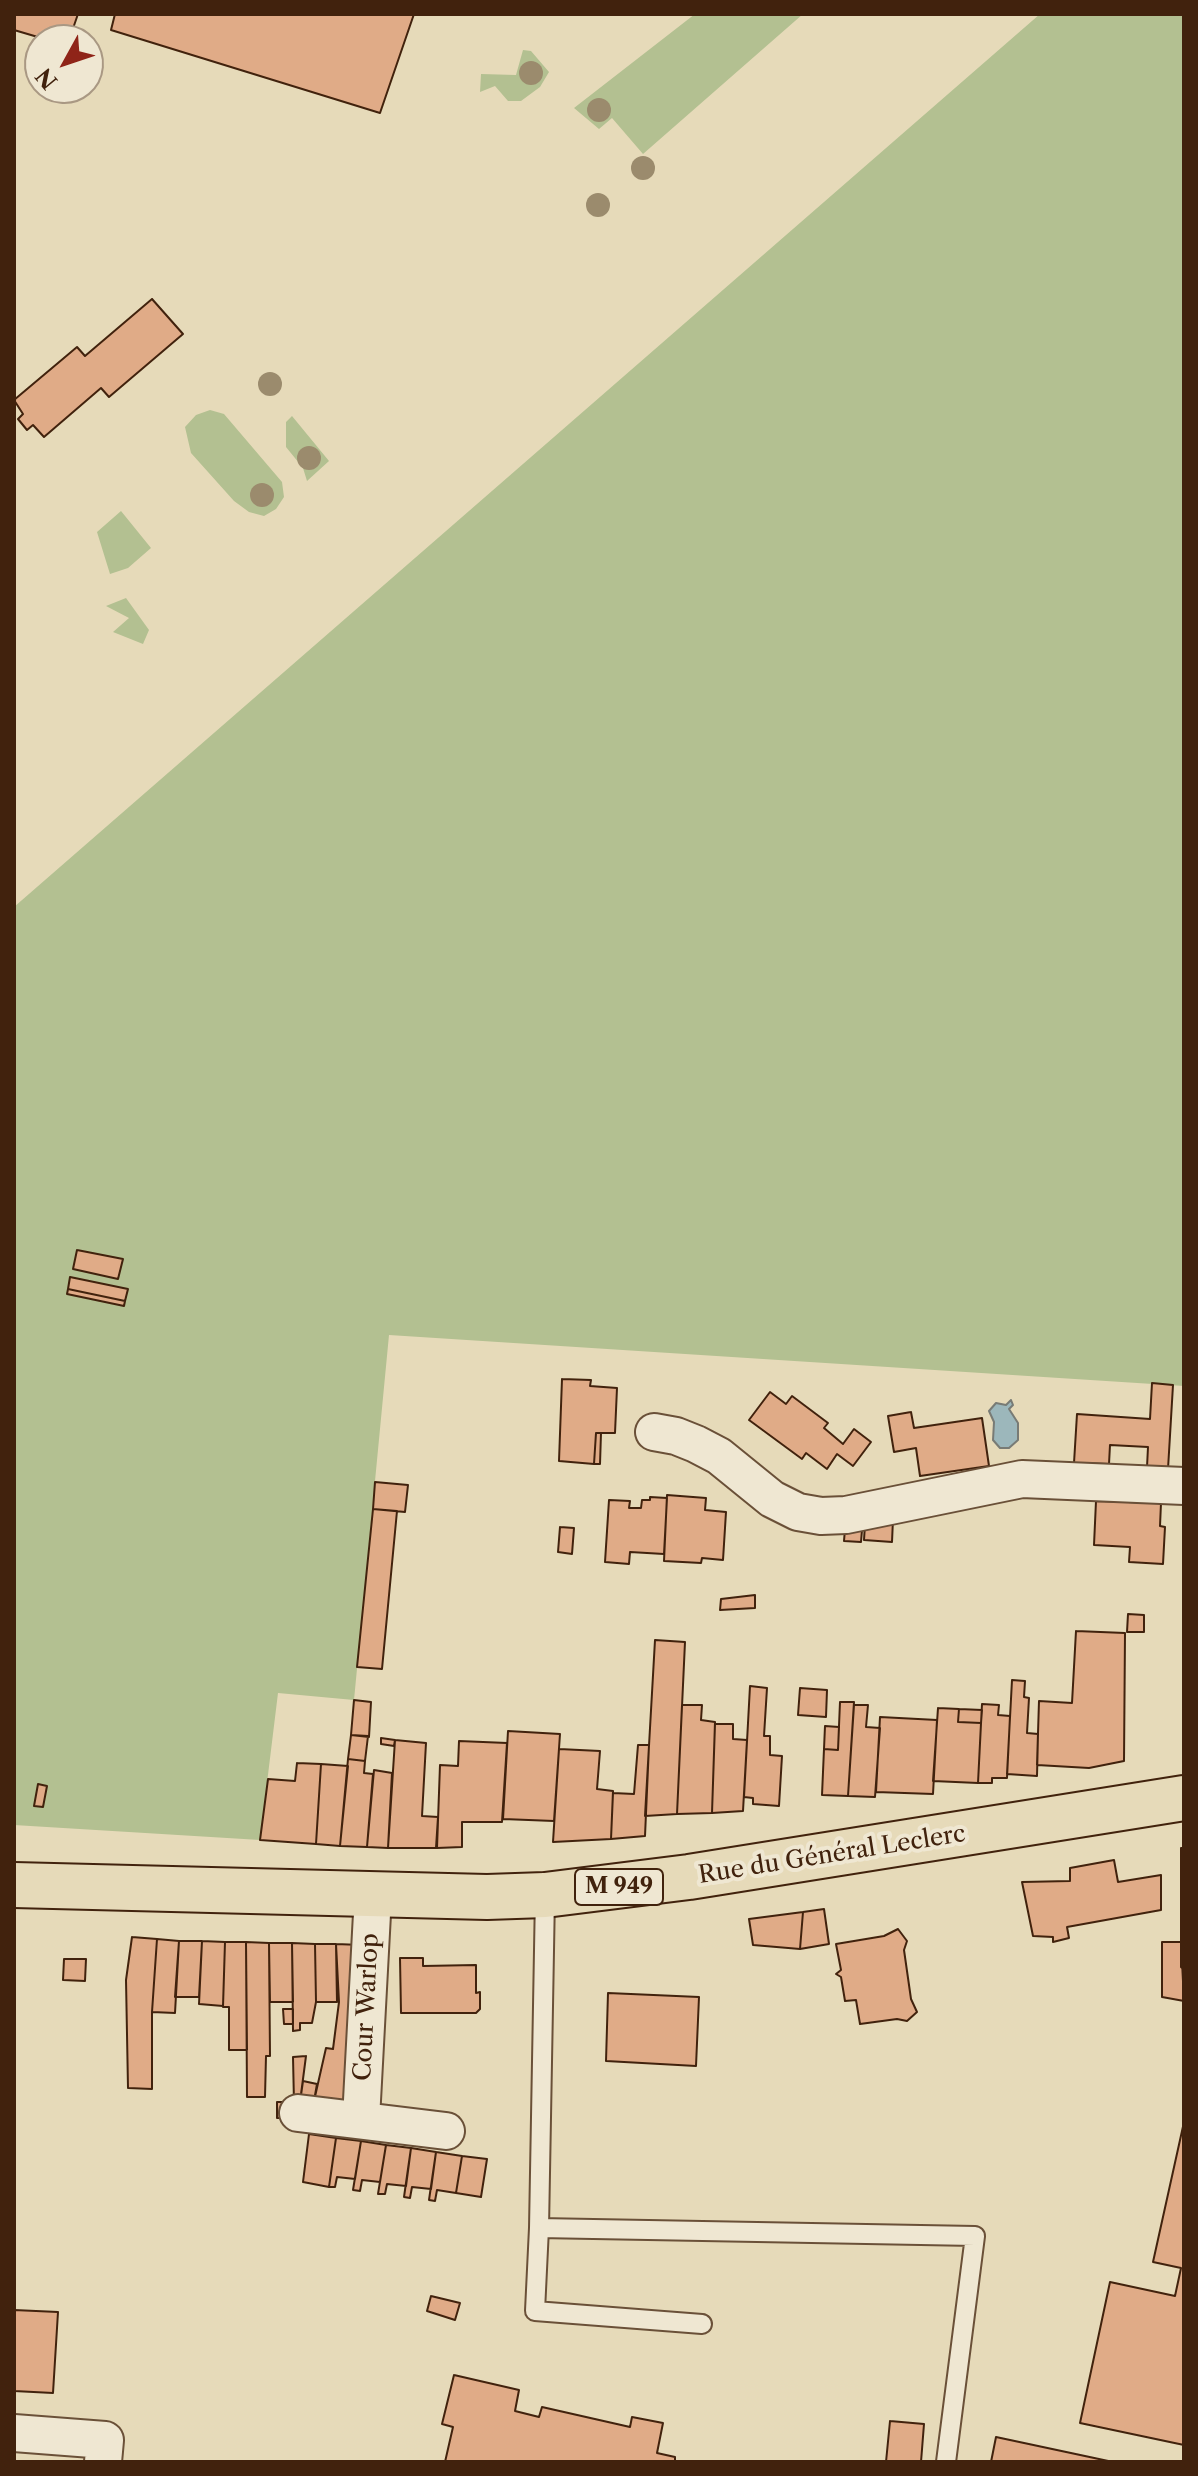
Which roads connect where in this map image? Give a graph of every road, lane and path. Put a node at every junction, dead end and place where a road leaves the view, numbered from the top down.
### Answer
1 (654, 1432) dead end
2 (1184, 1486) edge
3 (1184, 1798) edge
4 (25, 1883) edge
5 (373, 1895) junction
6 (545, 1895) junction
7 (298, 2113) dead end
8 (361, 2119) junction
9 (446, 2131) dead end
10 (539, 2228) junction
11 (702, 2324) dead end
12 (14, 2433) edge
13 (103, 2462) edge
14 (946, 2462) edge

1 - 2 street
3 - 6 main road, Rue du Général Leclerc / M 949
4 - 5 main road, Rue du Général Leclerc / M 949
5 - 6 main road, Rue du Général Leclerc / M 949
5 - 8 street, Cour Warlop
6 - 10 lane
7 - 8 street
8 - 9 street
10 - 11 lane
10 - 14 lane
12 - 13 street

